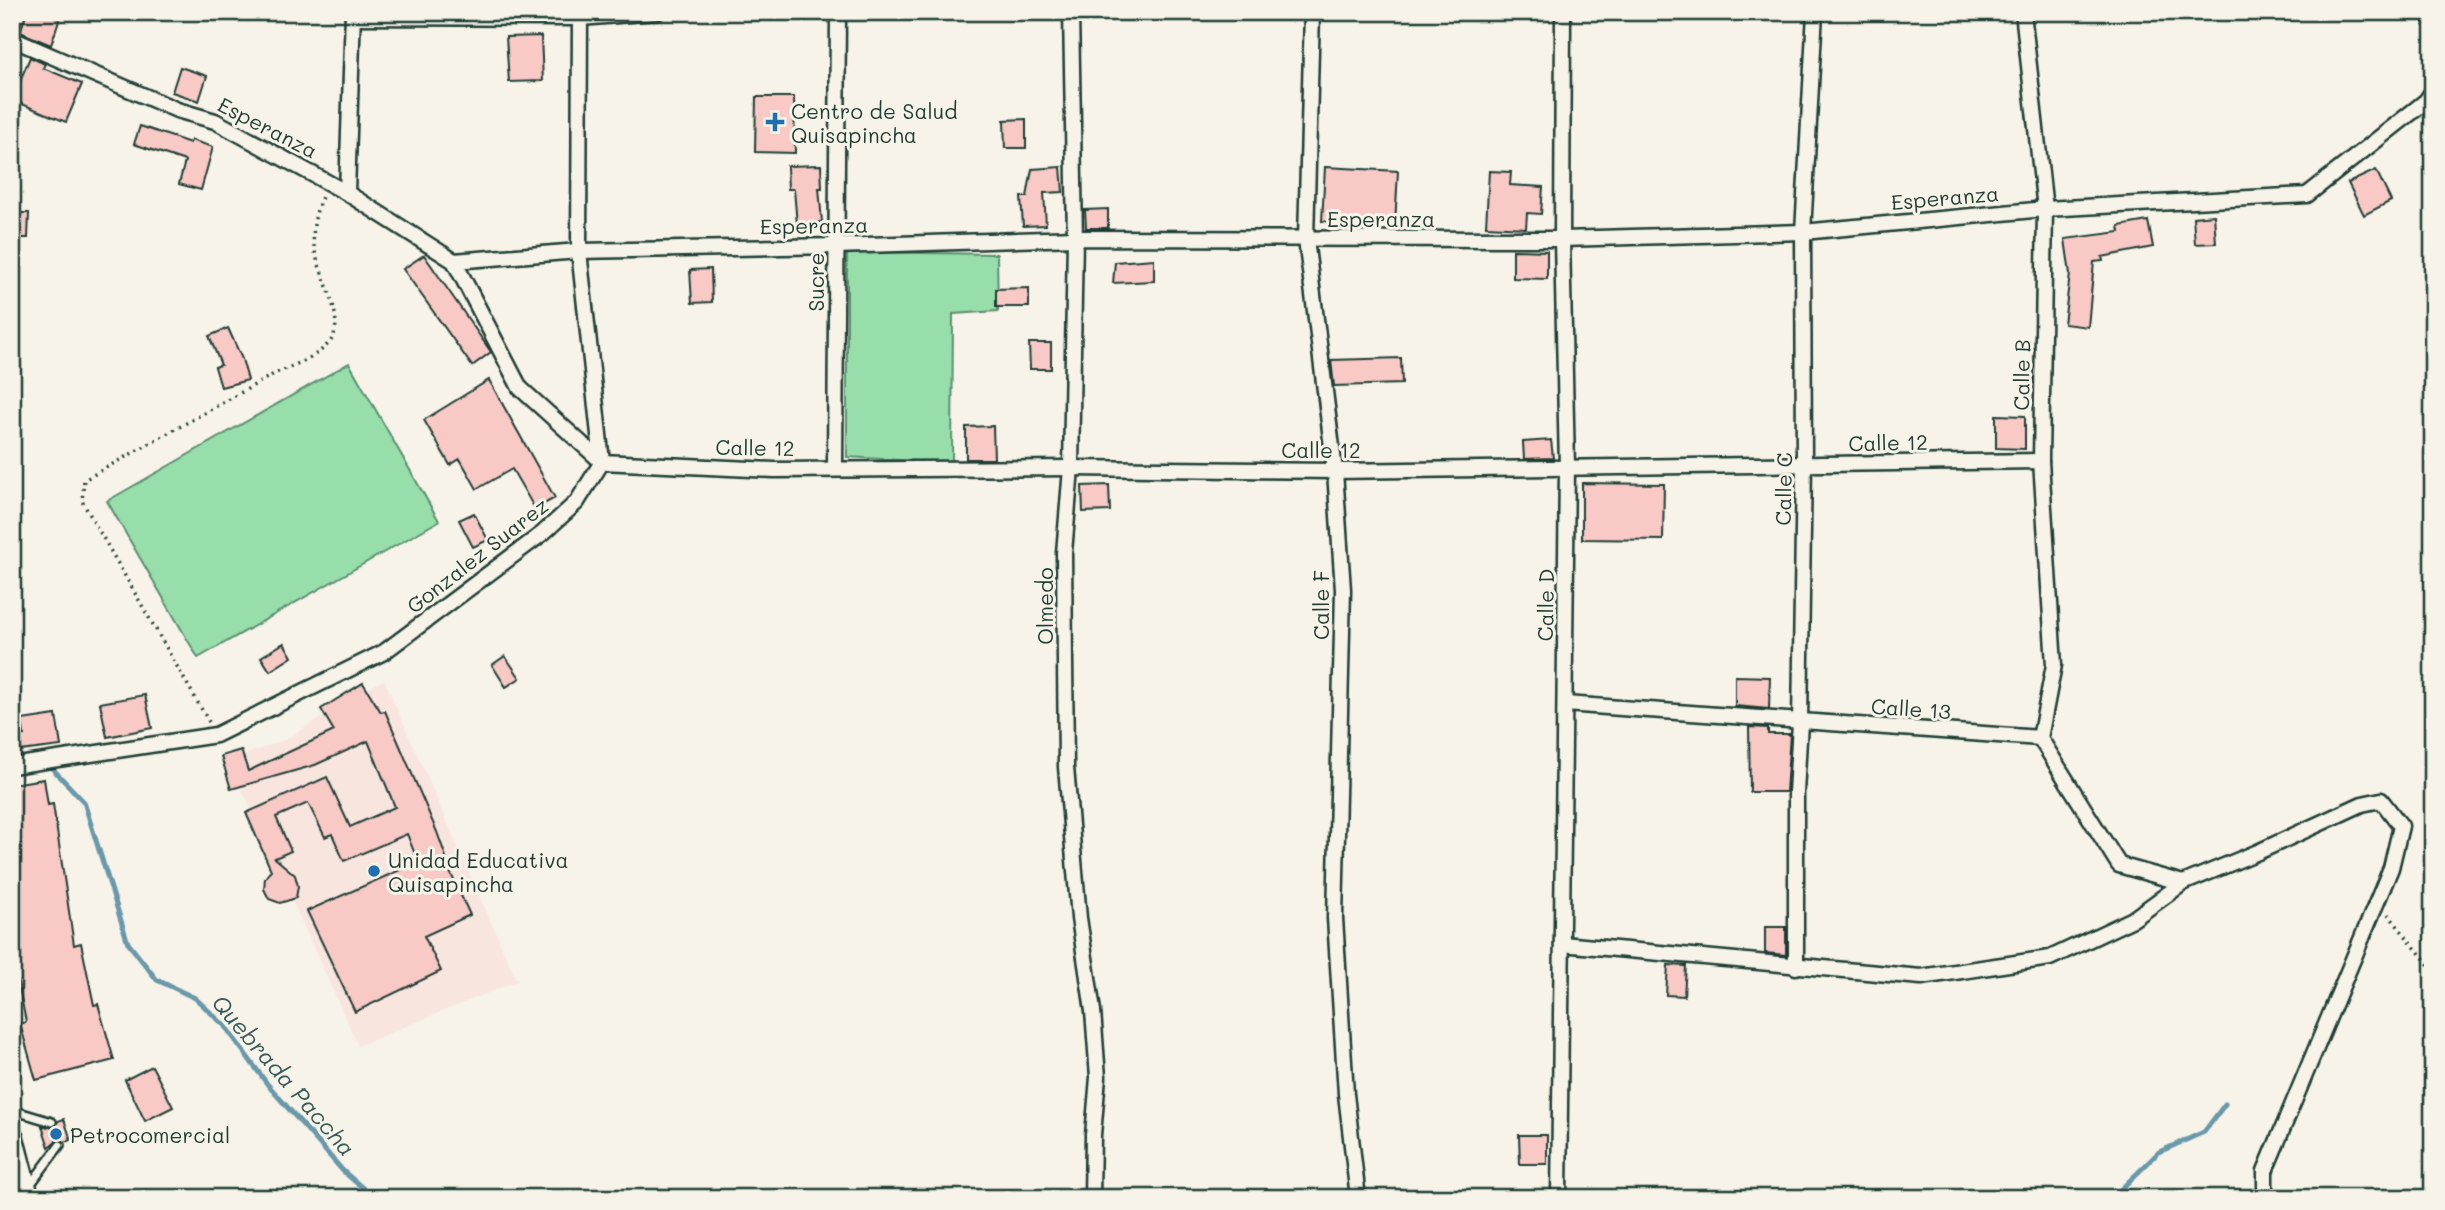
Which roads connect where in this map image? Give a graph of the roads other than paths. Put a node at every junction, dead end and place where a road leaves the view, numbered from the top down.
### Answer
1 (657, 12) edge
2 (838, 12) edge
3 (1072, 12) edge
4 (1312, 12) edge
5 (1563, 12) edge
6 (1815, 12) edge
7 (2023, 12) edge
8 (353, 15) edge
9 (580, 15) edge
10 (12, 39) edge
11 (2433, 91) edge
12 (347, 192) junction
13 (2045, 209) junction
14 (1802, 232) junction
15 (1075, 238) junction
16 (1306, 239) junction
17 (1562, 239) junction
18 (836, 246) junction
19 (579, 251) junction
20 (454, 261) junction
21 (2041, 461) junction
22 (602, 462) junction
23 (1804, 464) junction
24 (1567, 467) junction
25 (835, 468) junction
26 (1071, 468) junction
27 (1335, 471) junction
28 (1565, 704) junction
29 (1800, 722) junction
30 (2040, 738) junction
31 (12, 766) edge
32 (2183, 883) junction
33 (1562, 944) junction
34 (1796, 967) junction
35 (12, 1110) edge
36 (51, 1122) dead end
37 (12, 1137) edge
38 (60, 1145) dead end
39 (27, 1194) edge
40 (1092, 1198) edge
41 (1358, 1198) edge
42 (1559, 1198) edge
43 (2265, 1198) edge

1 - 9 street
2 - 18 street, Sucre
3 - 15 street, Olmedo
4 - 16 street, Calle F
5 - 17 street, Calle D
6 - 14 street, Calle C
7 - 13 street, Calle B
8 - 9 street
8 - 12 street
9 - 19 street
10 - 12 street, Esperanza
11 - 13 street, Esperanza
12 - 20 street, Esperanza
13 - 14 street, Esperanza
13 - 21 street, Calle B
14 - 17 street, Esperanza
14 - 23 street, Calle C
15 - 16 street, Esperanza
15 - 18 street, Esperanza
15 - 26 street, Olmedo
16 - 17 street, Esperanza
16 - 27 street, Calle F
17 - 24 street, Calle D
18 - 19 street, Esperanza
18 - 25 street, Sucre
19 - 20 street, Esperanza
19 - 22 street
20 - 22 street, Esperanza
21 - 23 street, Calle 12
21 - 30 street, Calle B
22 - 25 street, Calle 12
22 - 31 street, Gonzalez Suarez
23 - 24 street, Calle 12
23 - 29 street, Calle C
24 - 27 street, Calle 12
24 - 28 street, Calle D
25 - 26 street, Calle 12
26 - 27 street, Calle 12
26 - 40 street, Olmedo
27 - 41 street, Calle F
28 - 29 street, Calle 13
28 - 33 street, Calle D
29 - 30 street, Calle 13
29 - 34 street, Calle C
30 - 32 street
32 - 34 street
32 - 43 street
33 - 34 street
33 - 42 street, Calle D
35 - 36 lane
37 - 39 street
38 - 39 lane

